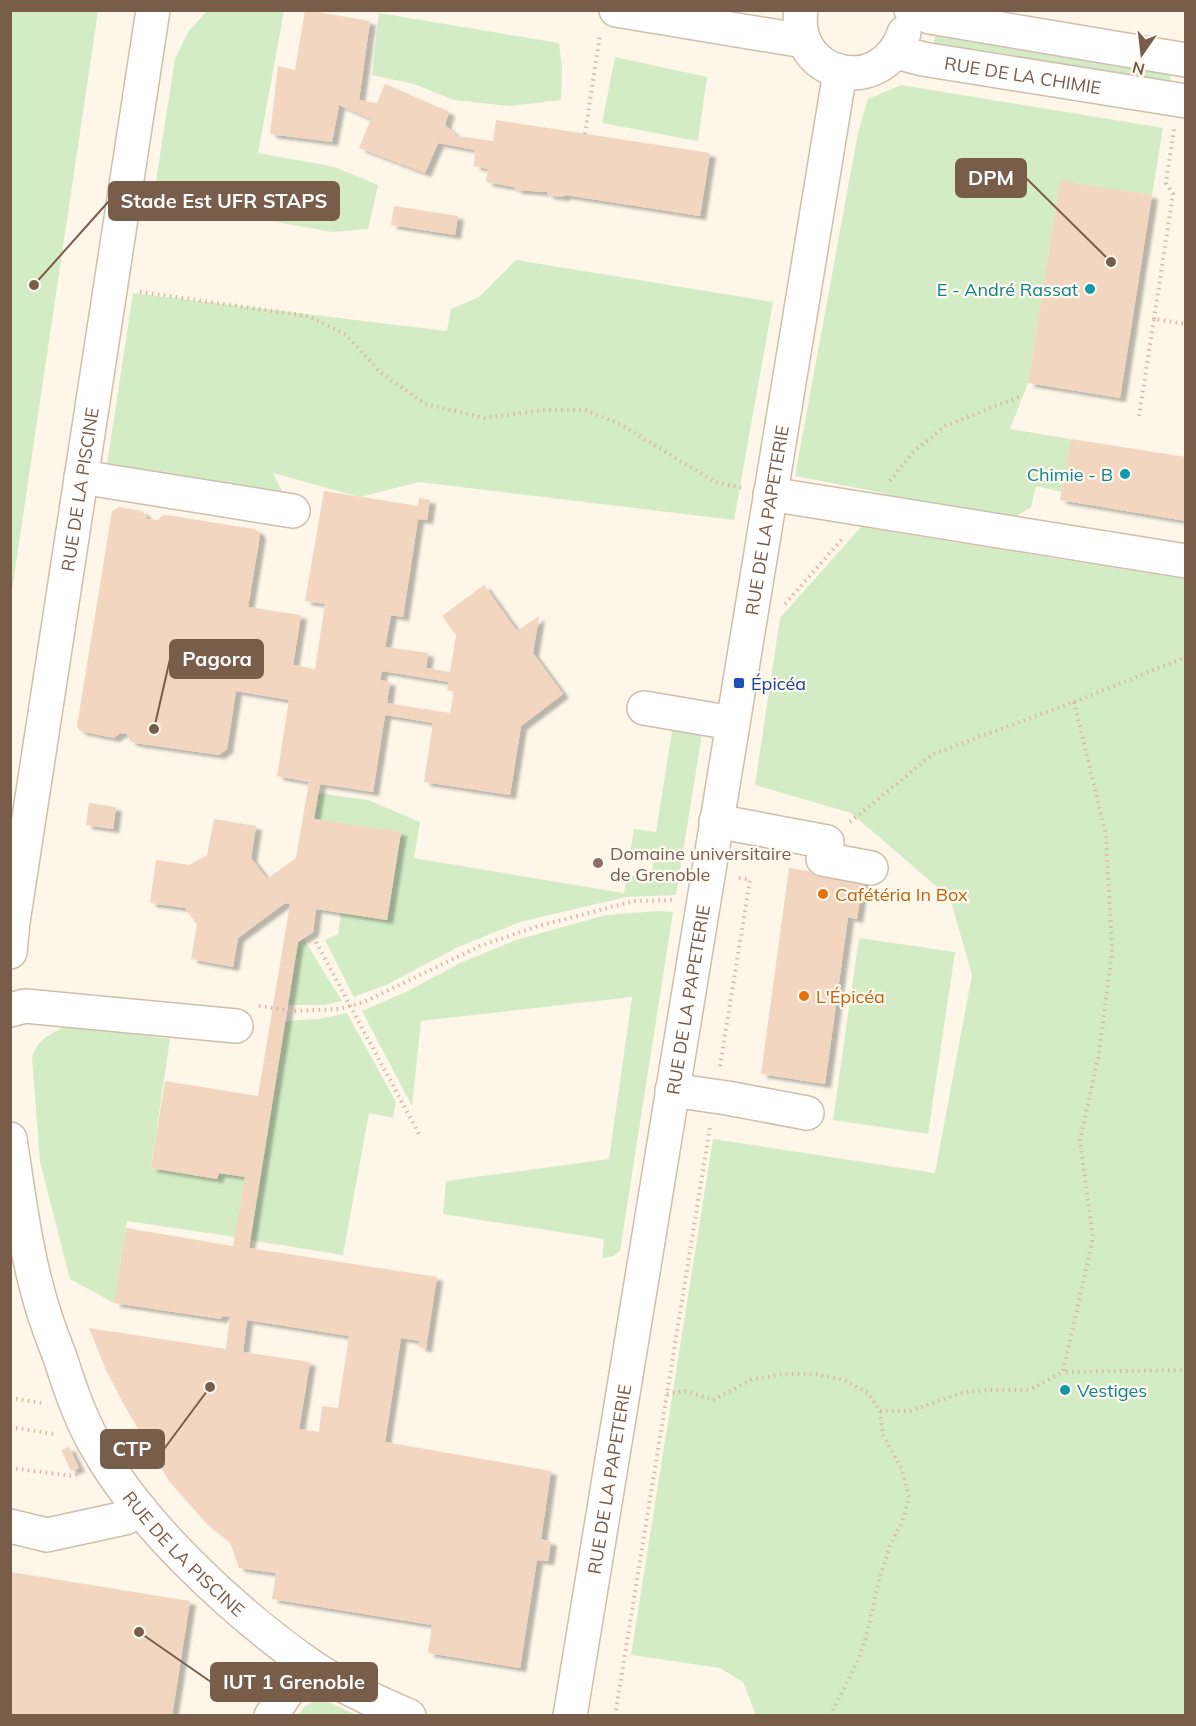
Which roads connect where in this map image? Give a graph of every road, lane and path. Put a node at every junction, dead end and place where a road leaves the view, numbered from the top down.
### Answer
1 (904, 10) edge
2 (911, 10) edge
3 (661, 15) edge
4 (155, 16) edge
5 (609, 20) edge
6 (802, 26) edge
7 (896, 52) junction
8 (1185, 60) edge
9 (840, 72) junction
10 (1180, 110) edge
11 (585, 134) dead end
12 (111, 287) junction
13 (1154, 319) junction
14 (1185, 324) edge
15 (1021, 396) dead end
16 (1139, 416) dead end
17 (81, 477) junction
18 (761, 492) junction
19 (867, 510) junction
20 (293, 512) dead end
21 (1185, 561) edge
22 (779, 612) dead end
23 (1185, 657) edge
24 (1074, 702) junction
25 (644, 708) dead end
26 (732, 723) junction
27 (716, 821) junction
28 (826, 842) junction
29 (871, 868) dead end
30 (735, 877) dead end
31 (675, 900) dead end
32 (316, 942) dead end
33 (10, 952) edge
34 (351, 1006) junction
35 (273, 1008) dead end
36 (10, 1010) edge
37 (236, 1026) dead end
38 (672, 1090) junction
39 (715, 1096) junction
40 (807, 1113) dead end
41 (420, 1136) dead end
42 (10, 1139) edge
43 (1185, 1370) edge
44 (1063, 1372) junction
45 (667, 1394) junction
46 (10, 1398) edge
47 (45, 1404) dead end
48 (880, 1411) junction
49 (10, 1427) edge
50 (61, 1435) dead end
51 (10, 1468) edge
52 (78, 1474) dead end
53 (140, 1509) junction
54 (10, 1526) edge
55 (306, 1663) junction
56 (271, 1716) edge
57 (409, 1716) edge
58 (570, 1716) edge
59 (615, 1716) edge
60 (830, 1716) edge

1 - 7 street
2 - 8 street
3 - 5 street
3 - 6 street
4 - 12 street, RUE DE LA PISCINE
5 - 11 path
6 - 9 street
7 - 9 street
7 - 10 street, RUE DE LA CHIMIE
9 - 18 street, RUE DE LA PAPETERIE
10 - 13 path
12 - 17 street, RUE DE LA PISCINE
12 - 18 path
13 - 14 path
13 - 16 path
15 - 19 path
17 - 20 street
17 - 33 street, RUE DE LA PISCINE
18 - 19 street
18 - 26 street, RUE DE LA PAPETERIE
19 - 21 street
19 - 22 path
23 - 24 path
24 - 28 path
24 - 44 path
25 - 26 street
26 - 27 street, RUE DE LA PAPETERIE
27 - 28 street
27 - 38 street, RUE DE LA PAPETERIE
28 - 29 street
30 - 39 path
31 - 34 path
32 - 34 path
34 - 35 path
34 - 41 path
36 - 37 street
38 - 39 street
38 - 58 street, RUE DE LA PAPETERIE
39 - 40 street
39 - 45 path
42 - 53 street, RUE DE LA PISCINE
43 - 44 path
44 - 48 path
45 - 48 path
45 - 59 path
46 - 47 path
48 - 60 path
49 - 50 path
51 - 52 path
53 - 54 street
53 - 55 street, RUE DE LA PISCINE
55 - 56 street
55 - 57 street, RUE DE LA PISCINE

